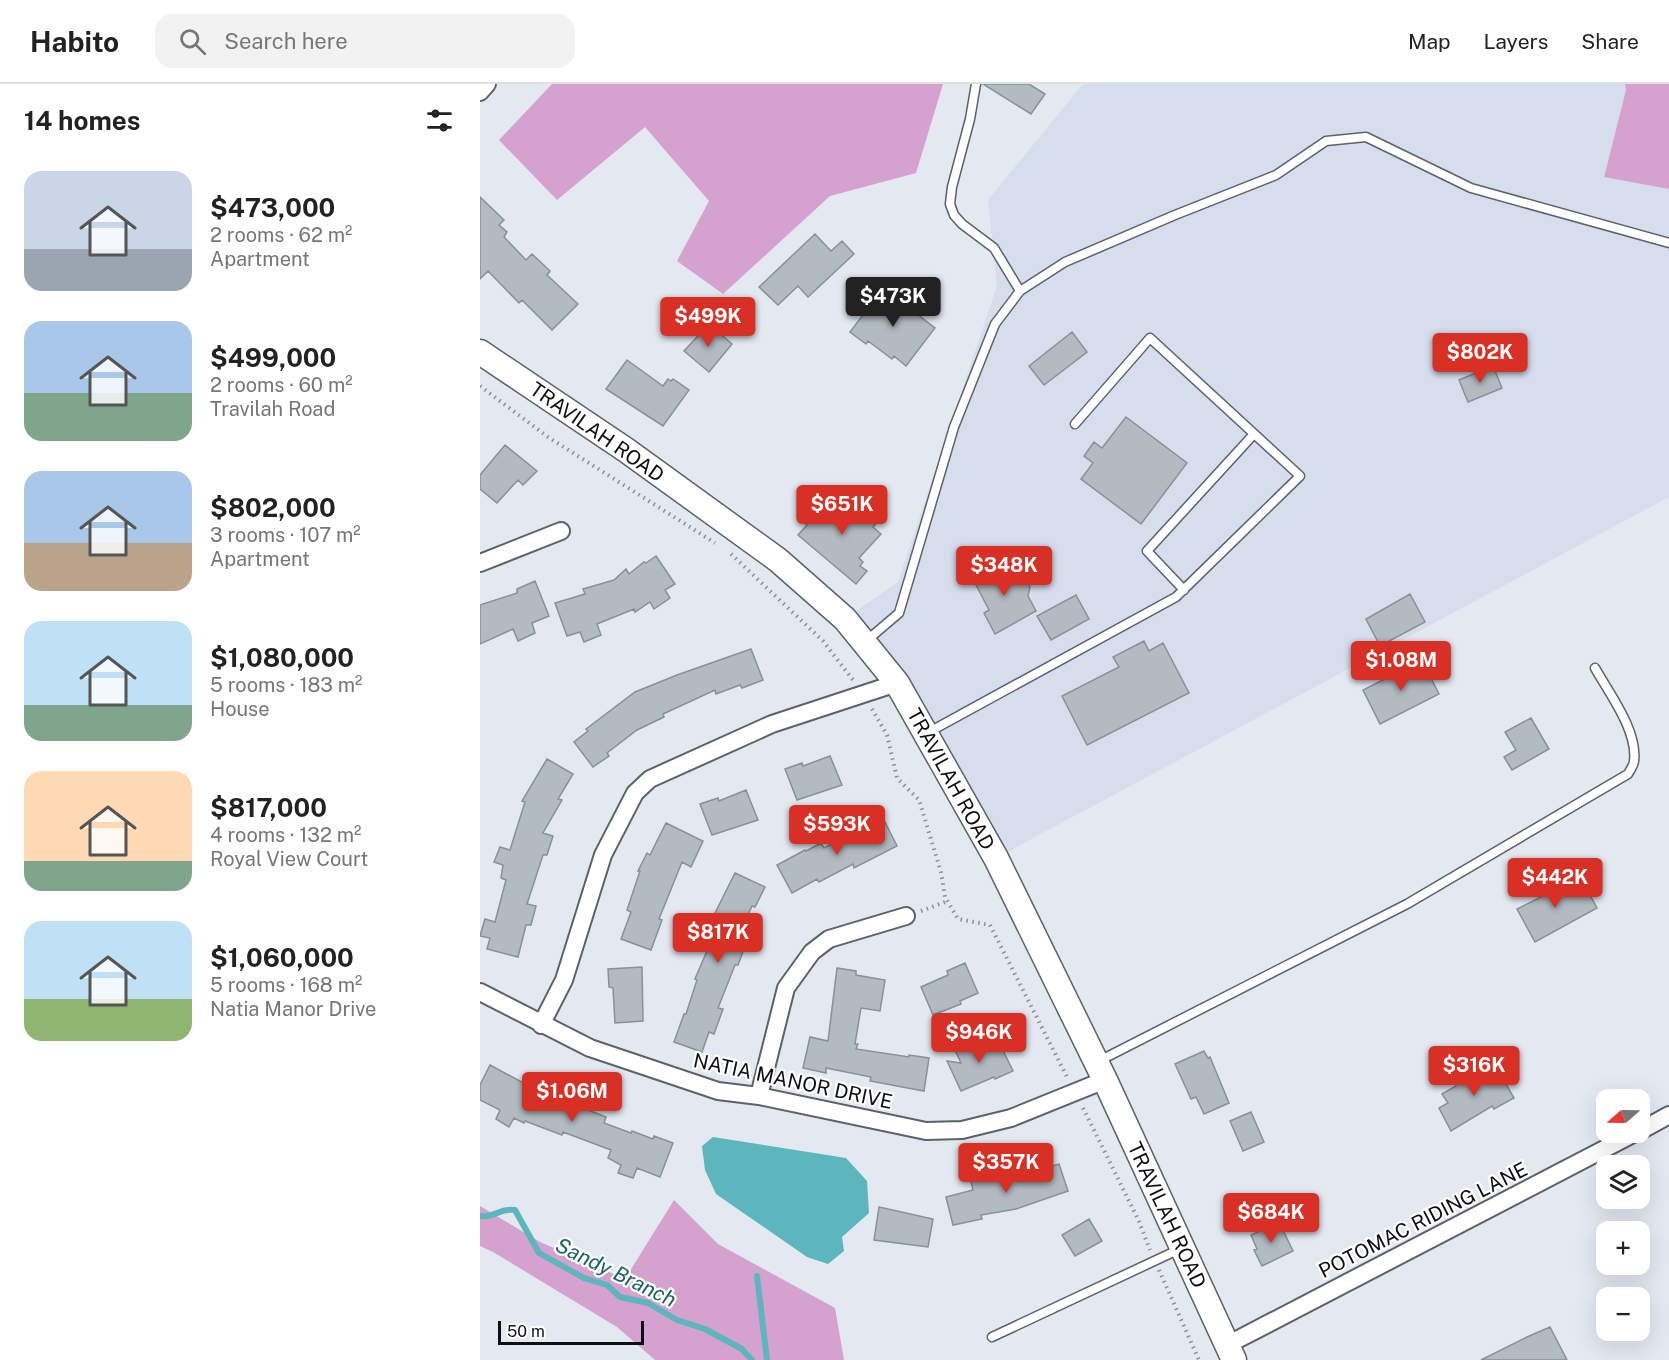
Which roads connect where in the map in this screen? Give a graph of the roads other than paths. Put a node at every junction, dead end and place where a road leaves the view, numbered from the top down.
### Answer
1 (488, 84) edge
2 (976, 84) edge
3 (480, 92) edge
4 (1669, 243) edge
5 (1020, 291) junction
6 (480, 352) edge
7 (1075, 424) dead end
8 (1254, 434) junction
9 (561, 531) dead end
10 (480, 562) edge
11 (1184, 590) junction
12 (864, 642) junction
13 (1595, 668) dead end
14 (897, 683) junction
15 (926, 734) junction
16 (906, 916) road end
17 (480, 992) edge
18 (541, 1025) junction
19 (1101, 1071) junction
20 (759, 1096) junction
21 (1669, 1115) edge
22 (1650, 1125) edge
23 (1618, 1143) edge
24 (1182, 1248) junction
25 (992, 1337) dead end
26 (1230, 1352) edge

1 - 3 street
2 - 5 lane
4 - 5 lane
5 - 12 lane
6 - 12 main road, TRAVILAH ROAD
7 - 8 lane
8 - 11 lane
8 - 11 lane
9 - 10 street
11 - 15 lane
12 - 14 main road, TRAVILAH ROAD
13 - 19 lane
14 - 15 main road, TRAVILAH ROAD
14 - 18 street
15 - 19 main road, TRAVILAH ROAD
16 - 20 street
17 - 18 street, NATIA MANOR DRIVE
18 - 20 street, NATIA MANOR DRIVE
19 - 20 street, NATIA MANOR DRIVE
19 - 24 main road, TRAVILAH ROAD
21 - 22 street, POTOMAC RIDING LANE
23 - 26 street, POTOMAC RIDING LANE
24 - 25 lane
24 - 26 main road, TRAVILAH ROAD

